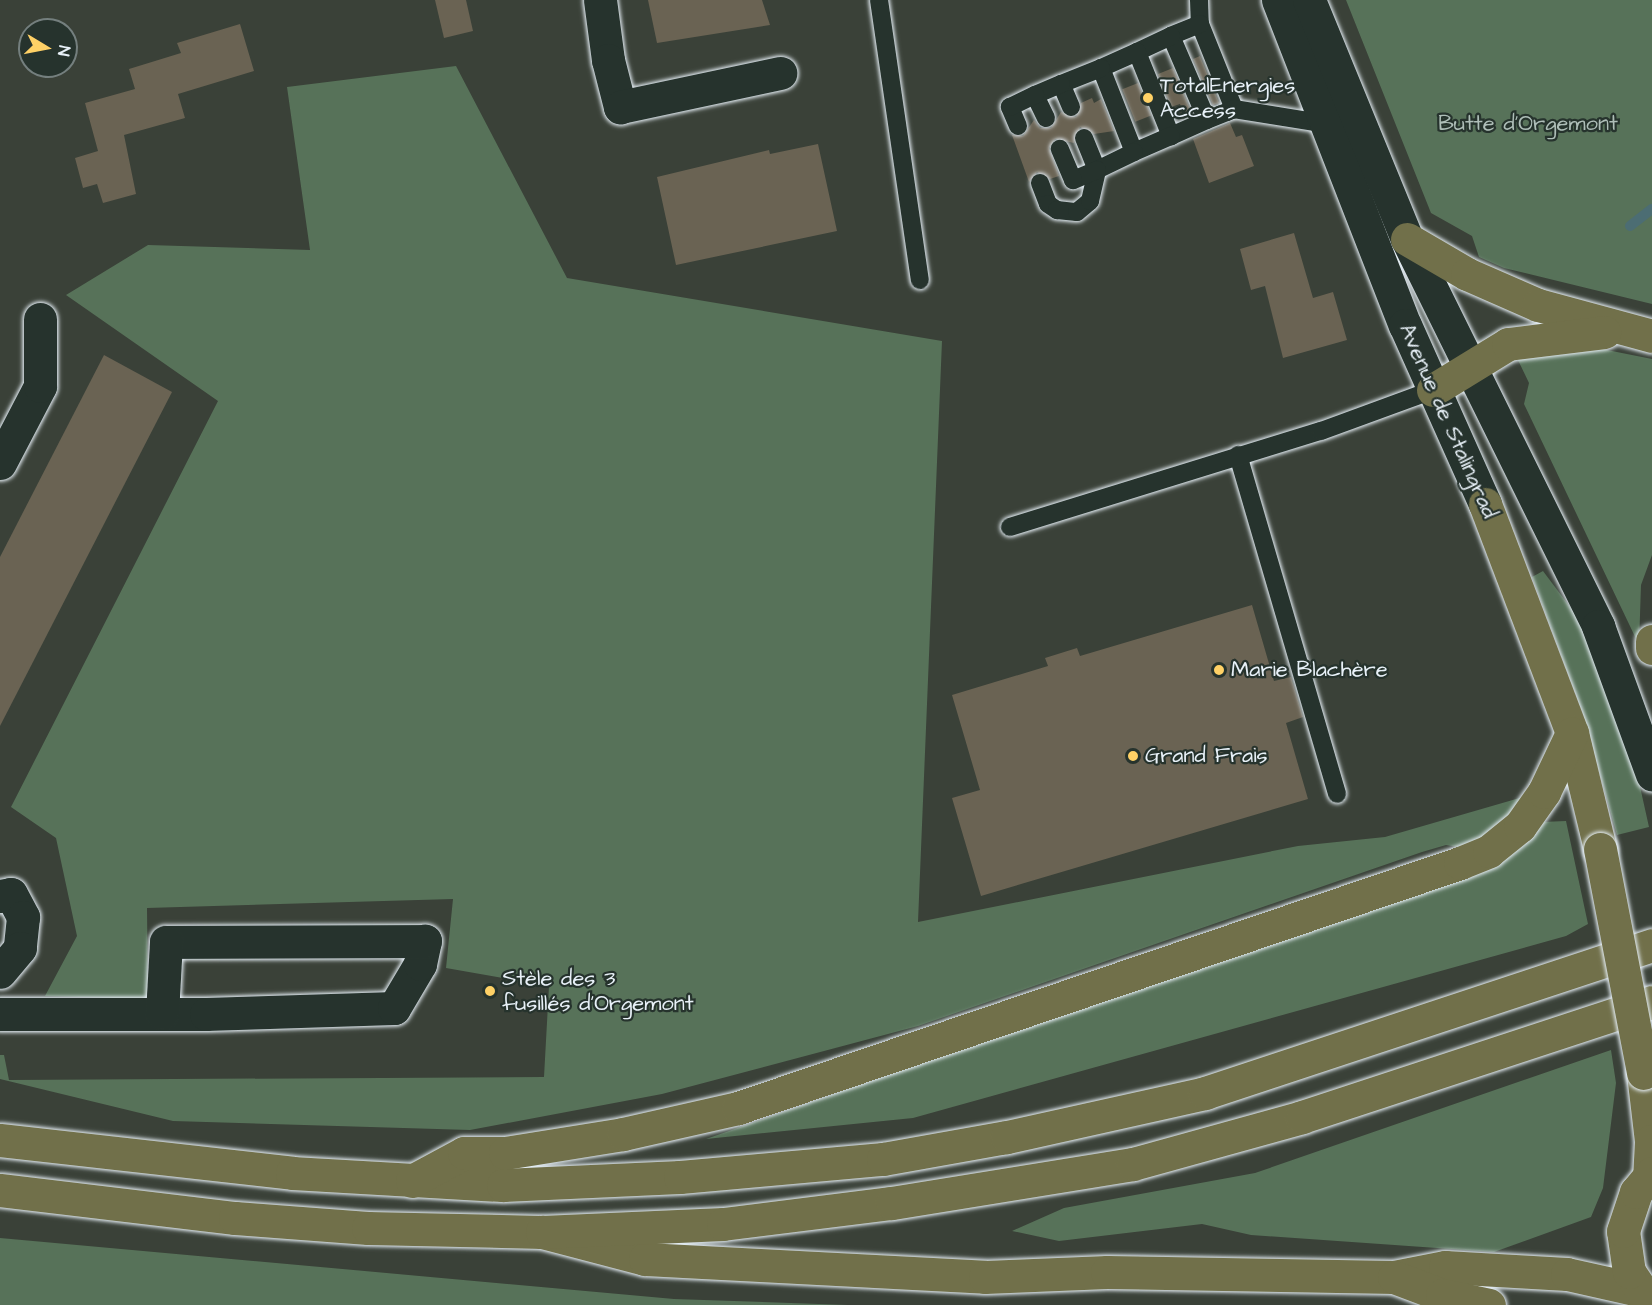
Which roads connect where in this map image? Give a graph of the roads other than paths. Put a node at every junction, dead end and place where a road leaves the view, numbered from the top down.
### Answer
1 (600, 0) edge
2 (879, 0) edge
3 (1199, 0) edge
4 (1278, 0) edge
5 (1310, 0) edge
6 (1200, 24) junction
7 (1171, 36) junction
8 (1137, 52) junction
9 (1101, 68) junction
10 (780, 73) dead end
11 (1061, 84) junction
12 (1035, 95) junction
13 (1071, 107) dead end
14 (1234, 109) junction
15 (1046, 118) dead end
16 (1207, 120) junction
17 (1328, 124) junction
18 (1018, 126) dead end
19 (1171, 136) junction
20 (1084, 138) dead end
21 (1060, 148) dead end
22 (1134, 152) junction
23 (1097, 170) junction
24 (1040, 183) dead end
25 (1407, 239) junction
26 (920, 280) dead end
27 (40, 319) dead end
28 (1639, 333) edge
29 (1471, 367) junction
30 (1433, 390) junction
31 (1238, 455) junction
32 (0, 463) edge
33 (1010, 527) dead end
34 (1652, 641) edge
35 (1652, 648) edge
36 (1572, 733) junction
37 (1652, 774) edge
38 (1337, 794) dead end
39 (0, 896) edge
40 (1652, 945) edge
41 (0, 972) edge
42 (1652, 1002) edge
43 (162, 1013) junction
44 (0, 1014) edge
45 (0, 1140) edge
46 (1650, 1174) edge
47 (412, 1181) junction
48 (0, 1190) edge
49 (542, 1232) junction
50 (1394, 1277) junction
51 (1645, 1297) edge
52 (1489, 1305) edge

1 - 10 main road
2 - 26 lane
3 - 6 lane
4 - 17 main road, Avenue de Stalingrad
5 - 25 main road, Avenue de Stalingrad
6 - 7 lane
6 - 14 lane
7 - 8 lane
7 - 16 lane
8 - 9 lane
8 - 19 lane
9 - 11 lane
9 - 22 lane
11 - 12 lane
11 - 13 lane
12 - 15 lane
12 - 18 lane
14 - 16 lane
14 - 17 lane
16 - 19 lane
17 - 30 main road, Avenue de Stalingrad
19 - 22 lane
20 - 23 lane
21 - 23 lane
22 - 23 lane
23 - 24 lane
25 - 28 main road
25 - 29 main road, Avenue de Stalingrad
27 - 32 main road
28 - 29 main road
29 - 30 main road
29 - 37 main road, Avenue de Stalingrad
30 - 31 lane
30 - 36 main road, Avenue de Stalingrad
31 - 33 lane
31 - 38 lane
34 - 35 main road
36 - 46 main road, Avenue de Stalingrad, bridge
36 - 47 main road
39 - 41 main road
40 - 47 main road
42 - 49 main road
43 - 43 main road
43 - 44 main road
45 - 47 main road
46 - 51 main road
48 - 49 main road
49 - 50 main road
50 - 51 main road
50 - 52 main road

